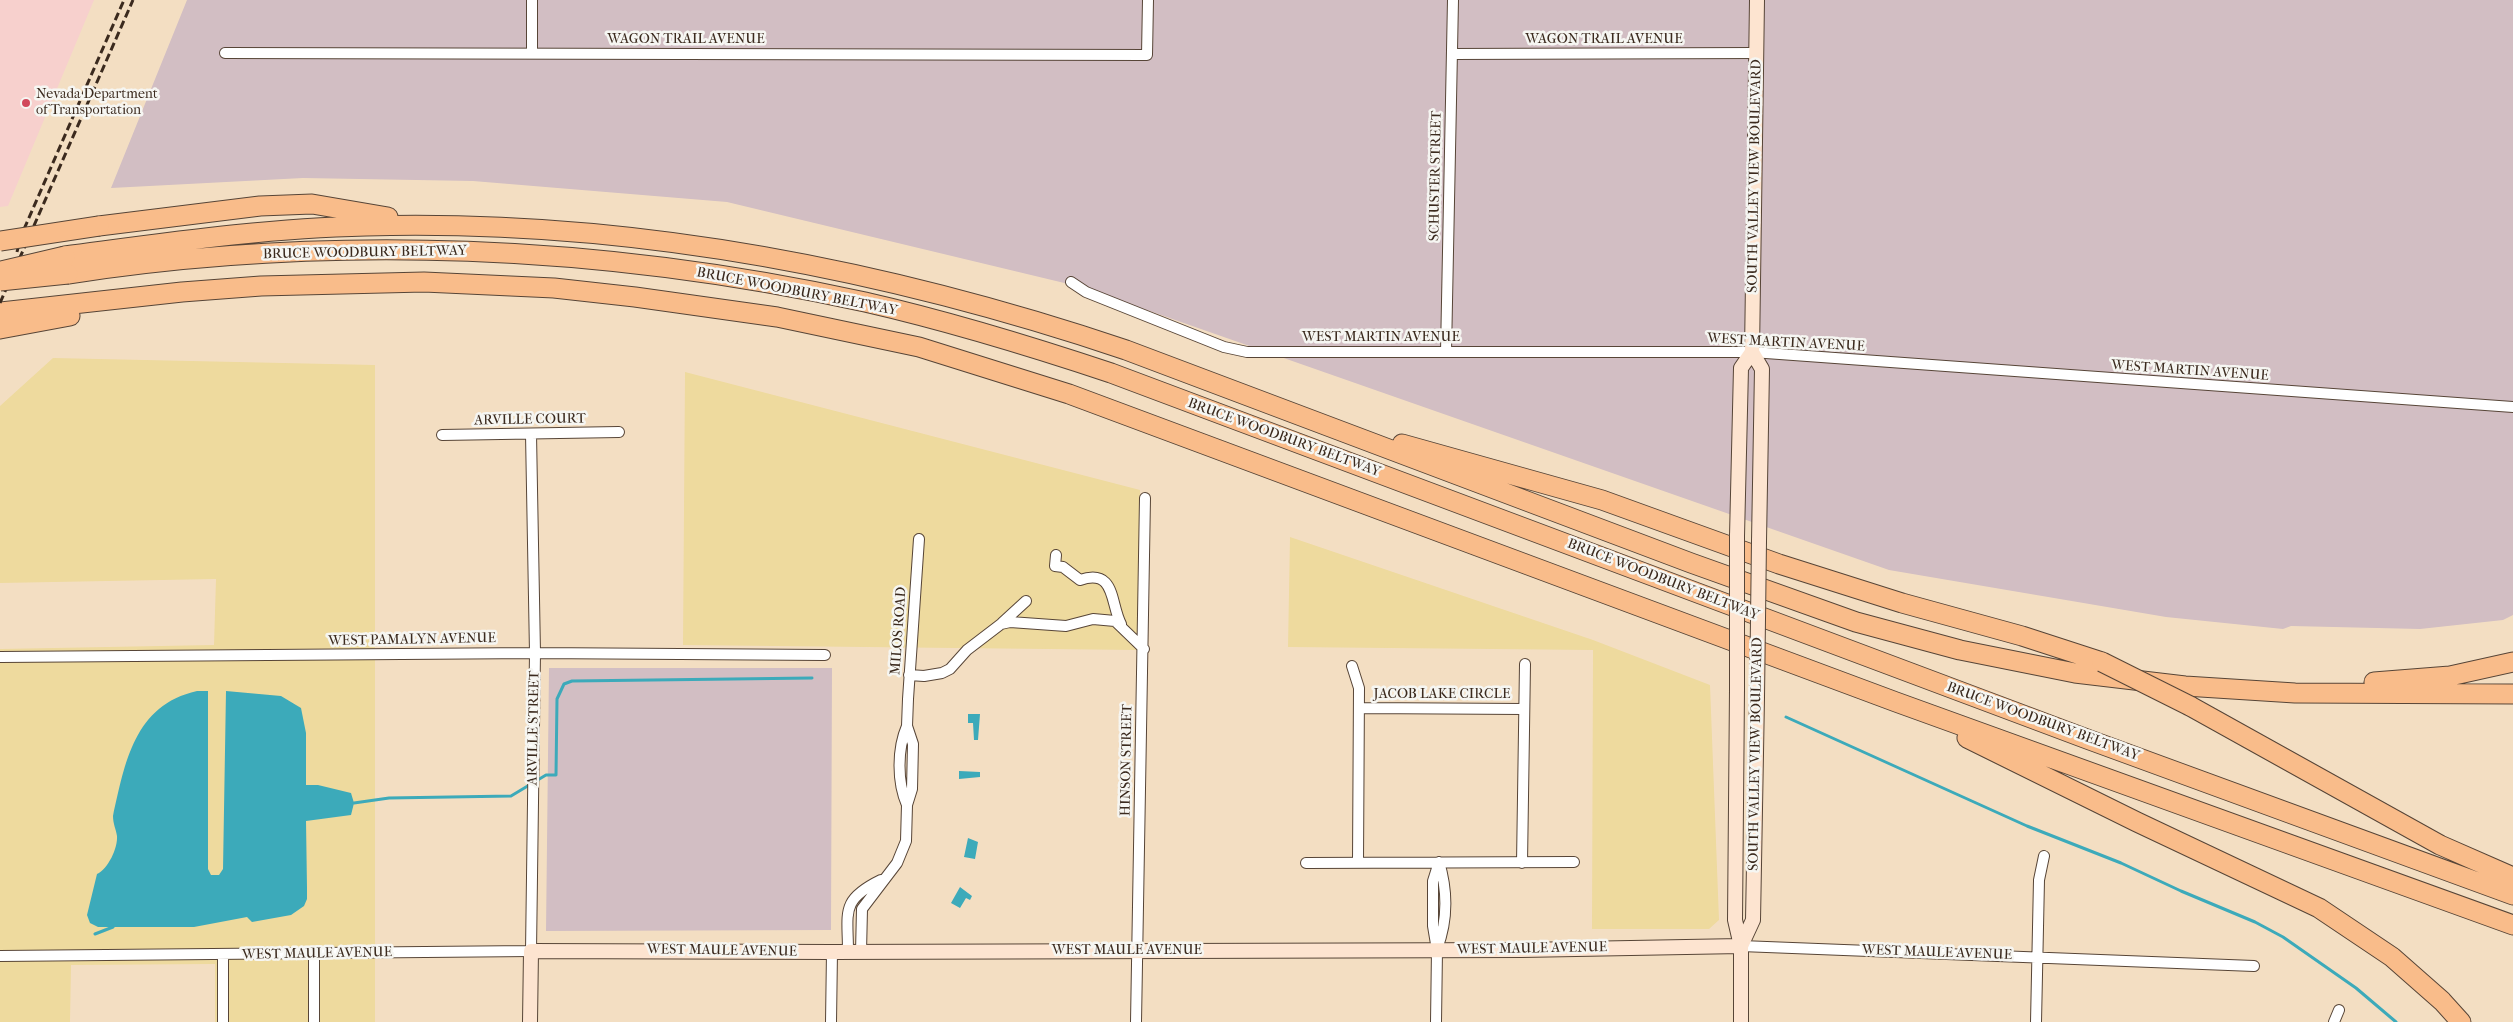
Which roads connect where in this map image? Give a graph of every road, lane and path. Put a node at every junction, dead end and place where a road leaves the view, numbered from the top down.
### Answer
1 (532, 0) edge
2 (1148, 0) edge
3 (1452, 0) edge
4 (1757, 0) edge
5 (225, 53) dead end
6 (532, 53) junction
7 (1757, 53) junction
8 (1452, 54) junction
9 (442, 226) junction
10 (0, 240) edge
11 (66, 265) junction
12 (0, 271) edge
13 (0, 281) edge
14 (1071, 282) dead end
15 (0, 312) edge
16 (41, 315) junction
17 (0, 329) edge
18 (1446, 352) junction
19 (1752, 352) junction
20 (2513, 407) edge
21 (1294, 415) junction
22 (620, 432) dead end
23 (531, 434) junction
24 (442, 435) dead end
25 (1146, 498) dead end
26 (919, 539) dead end
27 (1056, 555) dead end
28 (1026, 601) dead end
29 (1001, 624) junction
30 (1123, 627) junction
31 (1144, 649) junction
32 (535, 653) junction
33 (825, 655) dead end
34 (0, 657) edge
35 (2513, 662) edge
36 (1525, 664) dead end
37 (1352, 666) dead end
38 (909, 675) junction
39 (2185, 686) junction
40 (2513, 694) edge
41 (1896, 702) junction
42 (1359, 708) junction
43 (1524, 709) junction
44 (2044, 856) dead end
45 (1358, 861) junction
46 (1306, 862) dead end
47 (1439, 862) junction
48 (1574, 862) dead end
49 (1522, 863) junction
50 (2513, 877) edge
51 (2513, 895) edge
52 (2513, 925) edge
53 (1741, 946) junction
54 (1138, 950) junction
55 (1437, 950) junction
56 (531, 951) junction
57 (832, 952) junction
58 (854, 952) junction
59 (314, 954) junction
60 (223, 955) junction
61 (0, 956) edge
62 (2037, 956) junction
63 (2254, 966) dead end
64 (2339, 1010) dead end
65 (223, 1022) edge
66 (314, 1022) edge
67 (530, 1022) edge
68 (831, 1022) edge
69 (1136, 1022) edge
70 (1436, 1022) edge
71 (1740, 1022) edge
72 (2036, 1022) edge
73 (2334, 1022) edge
74 (2461, 1022) edge

1 - 6 street
2 - 6 street, WAGON TRAIL AVENUE
3 - 8 street, SCHUSTER STREET
4 - 7 main road, SOUTH VALLEY VIEW BOULEVARD
5 - 6 street, WAGON TRAIL AVENUE
7 - 8 street, WAGON TRAIL AVENUE
7 - 19 main road, SOUTH VALLEY VIEW BOULEVARD
8 - 18 street, SCHUSTER STREET
9 - 10 highway, bridge
9 - 11 highway
9 - 21 highway
11 - 12 highway, bridge
11 - 13 highway, BRUCE WOODBURY BELTWAY, bridge
11 - 51 highway, BRUCE WOODBURY BELTWAY
14 - 18 street, WEST MARTIN AVENUE
15 - 16 highway, BRUCE WOODBURY BELTWAY
16 - 17 highway
16 - 41 highway, BRUCE WOODBURY BELTWAY
18 - 19 street, WEST MARTIN AVENUE
19 - 20 street, WEST MARTIN AVENUE
19 - 53 main road, SOUTH VALLEY VIEW BOULEVARD, bridge
19 - 53 main road, SOUTH VALLEY VIEW BOULEVARD, bridge
21 - 39 highway
21 - 50 highway, bridge
22 - 23 street, ARVILLE COURT
23 - 24 street, ARVILLE COURT
23 - 32 street, ARVILLE STREET
25 - 31 street, HINSON STREET
26 - 38 street, MILOS ROAD
27 - 30 street
28 - 29 street
29 - 30 street
29 - 38 street
30 - 31 street
31 - 54 street, HINSON STREET
32 - 33 street, WEST PAMALYN AVENUE
32 - 34 street, WEST PAMALYN AVENUE
32 - 56 street, ARVILLE STREET
35 - 39 highway
36 - 43 street, JACOB LAKE CIRCLE
37 - 42 street, JACOB LAKE CIRCLE
38 - 58 street, MILOS ROAD
39 - 40 highway
41 - 52 highway, BRUCE WOODBURY BELTWAY
41 - 74 highway
42 - 43 street, JACOB LAKE CIRCLE
42 - 45 street, JACOB LAKE CIRCLE
43 - 49 street, JACOB LAKE CIRCLE
44 - 62 street
45 - 46 street
45 - 47 street
47 - 49 street
47 - 55 street
48 - 49 street
53 - 55 main road, WEST MAULE AVENUE
53 - 62 street, WEST MAULE AVENUE
53 - 71 main road, SOUTH VALLEY VIEW BOULEVARD
54 - 55 main road, WEST MAULE AVENUE
54 - 58 main road, WEST MAULE AVENUE
54 - 69 street, HINSON STREET
55 - 70 street
56 - 57 main road, WEST MAULE AVENUE
56 - 59 street, WEST MAULE AVENUE
56 - 67 main road, ARVILLE STREET
57 - 58 main road, WEST MAULE AVENUE
57 - 68 street
59 - 60 street, WEST MAULE AVENUE
59 - 66 street
60 - 61 street, WEST MAULE AVENUE
60 - 65 street
62 - 63 street, WEST MAULE AVENUE
62 - 72 street
64 - 73 street

